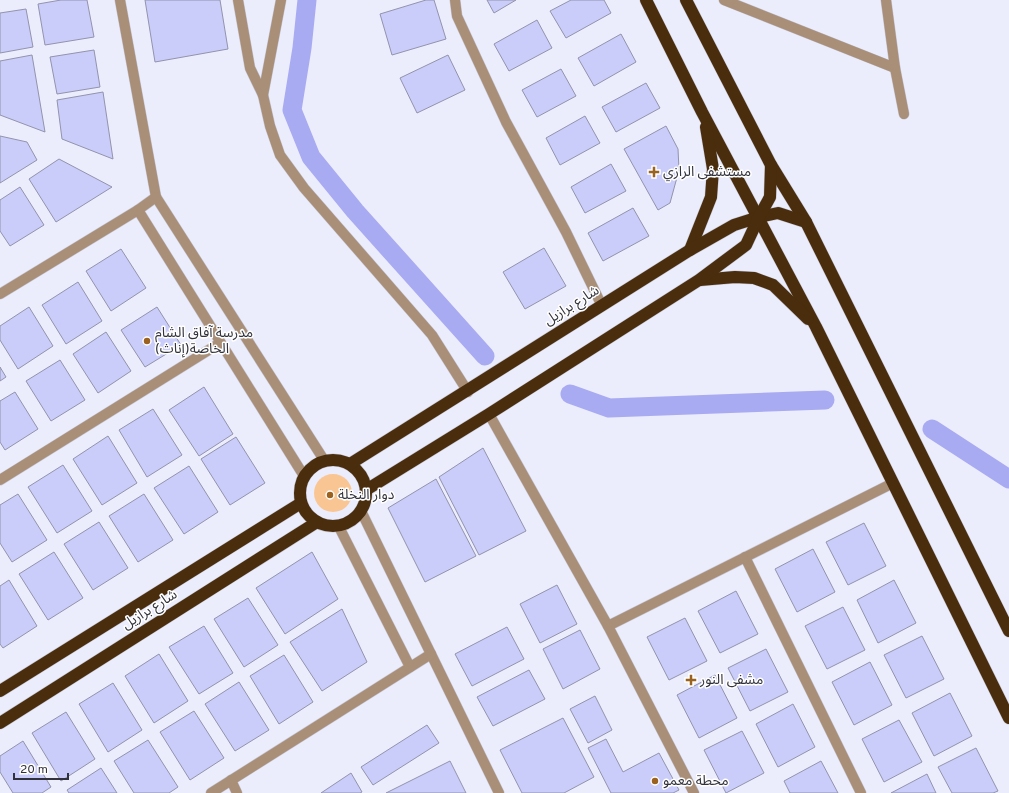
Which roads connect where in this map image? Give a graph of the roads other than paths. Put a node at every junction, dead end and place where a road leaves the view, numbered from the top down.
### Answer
1 (120, 0) edge
2 (238, 0) edge
3 (281, 0) edge
4 (455, 0) edge
5 (646, 0) edge
6 (686, 0) edge
7 (724, 0) edge
8 (886, 0) edge
9 (895, 68) junction
10 (263, 95) junction
11 (702, 112) junction
12 (904, 114) dead end
13 (771, 165) junction
14 (156, 197) junction
15 (138, 210) junction
16 (759, 217) junction
17 (806, 222) junction
18 (690, 250) junction
19 (699, 280) junction
20 (0, 294) edge
21 (602, 306) junction
22 (816, 327) junction
23 (220, 343) junction
24 (468, 392) junction
25 (489, 414) junction
26 (324, 460) junction
27 (350, 464) junction
28 (304, 476) junction
29 (0, 480) edge
30 (893, 483) junction
31 (366, 490) junction
32 (301, 503) junction
33 (361, 511) junction
34 (317, 522) junction
35 (338, 526) junction
36 (745, 557) junction
37 (608, 626) junction
38 (1009, 631) edge
39 (431, 654) junction
40 (410, 667) junction
41 (0, 691) edge
42 (1009, 718) edge
43 (0, 723) edge
44 (231, 780) junction
45 (211, 793) edge
46 (237, 793) edge
47 (499, 793) edge
48 (694, 793) edge
49 (861, 793) edge

1 - 14 street
2 - 10 street
3 - 10 street
4 - 21 street
5 - 11 highway
6 - 13 highway
7 - 9 street
8 - 9 street
9 - 12 street
10 - 24 street
11 - 16 highway
11 - 18 highway
13 - 16 highway
13 - 17 highway
14 - 15 street
14 - 26 street
15 - 20 street
15 - 23 street
16 - 17 highway, شارع برازيل
16 - 18 highway, شارع برازيل
16 - 19 highway
16 - 22 highway
17 - 38 highway
18 - 21 highway, شارع برازيل
19 - 22 highway
19 - 25 highway
21 - 24 highway, شارع برازيل
22 - 30 highway
23 - 28 street
23 - 29 street
24 - 27 highway, شارع برازيل
25 - 31 highway
25 - 37 street
26 - 27 highway
26 - 28 highway
27 - 31 highway
28 - 32 highway
30 - 36 street
30 - 42 highway
31 - 33 highway
32 - 34 highway
32 - 41 highway, شارع برازيل
33 - 35 highway
33 - 39 street
34 - 35 highway
34 - 43 highway, شارع برازيل
35 - 40 street
36 - 37 street
36 - 49 street
37 - 48 street
39 - 40 street
39 - 47 street
40 - 44 street
44 - 45 street
44 - 46 street

